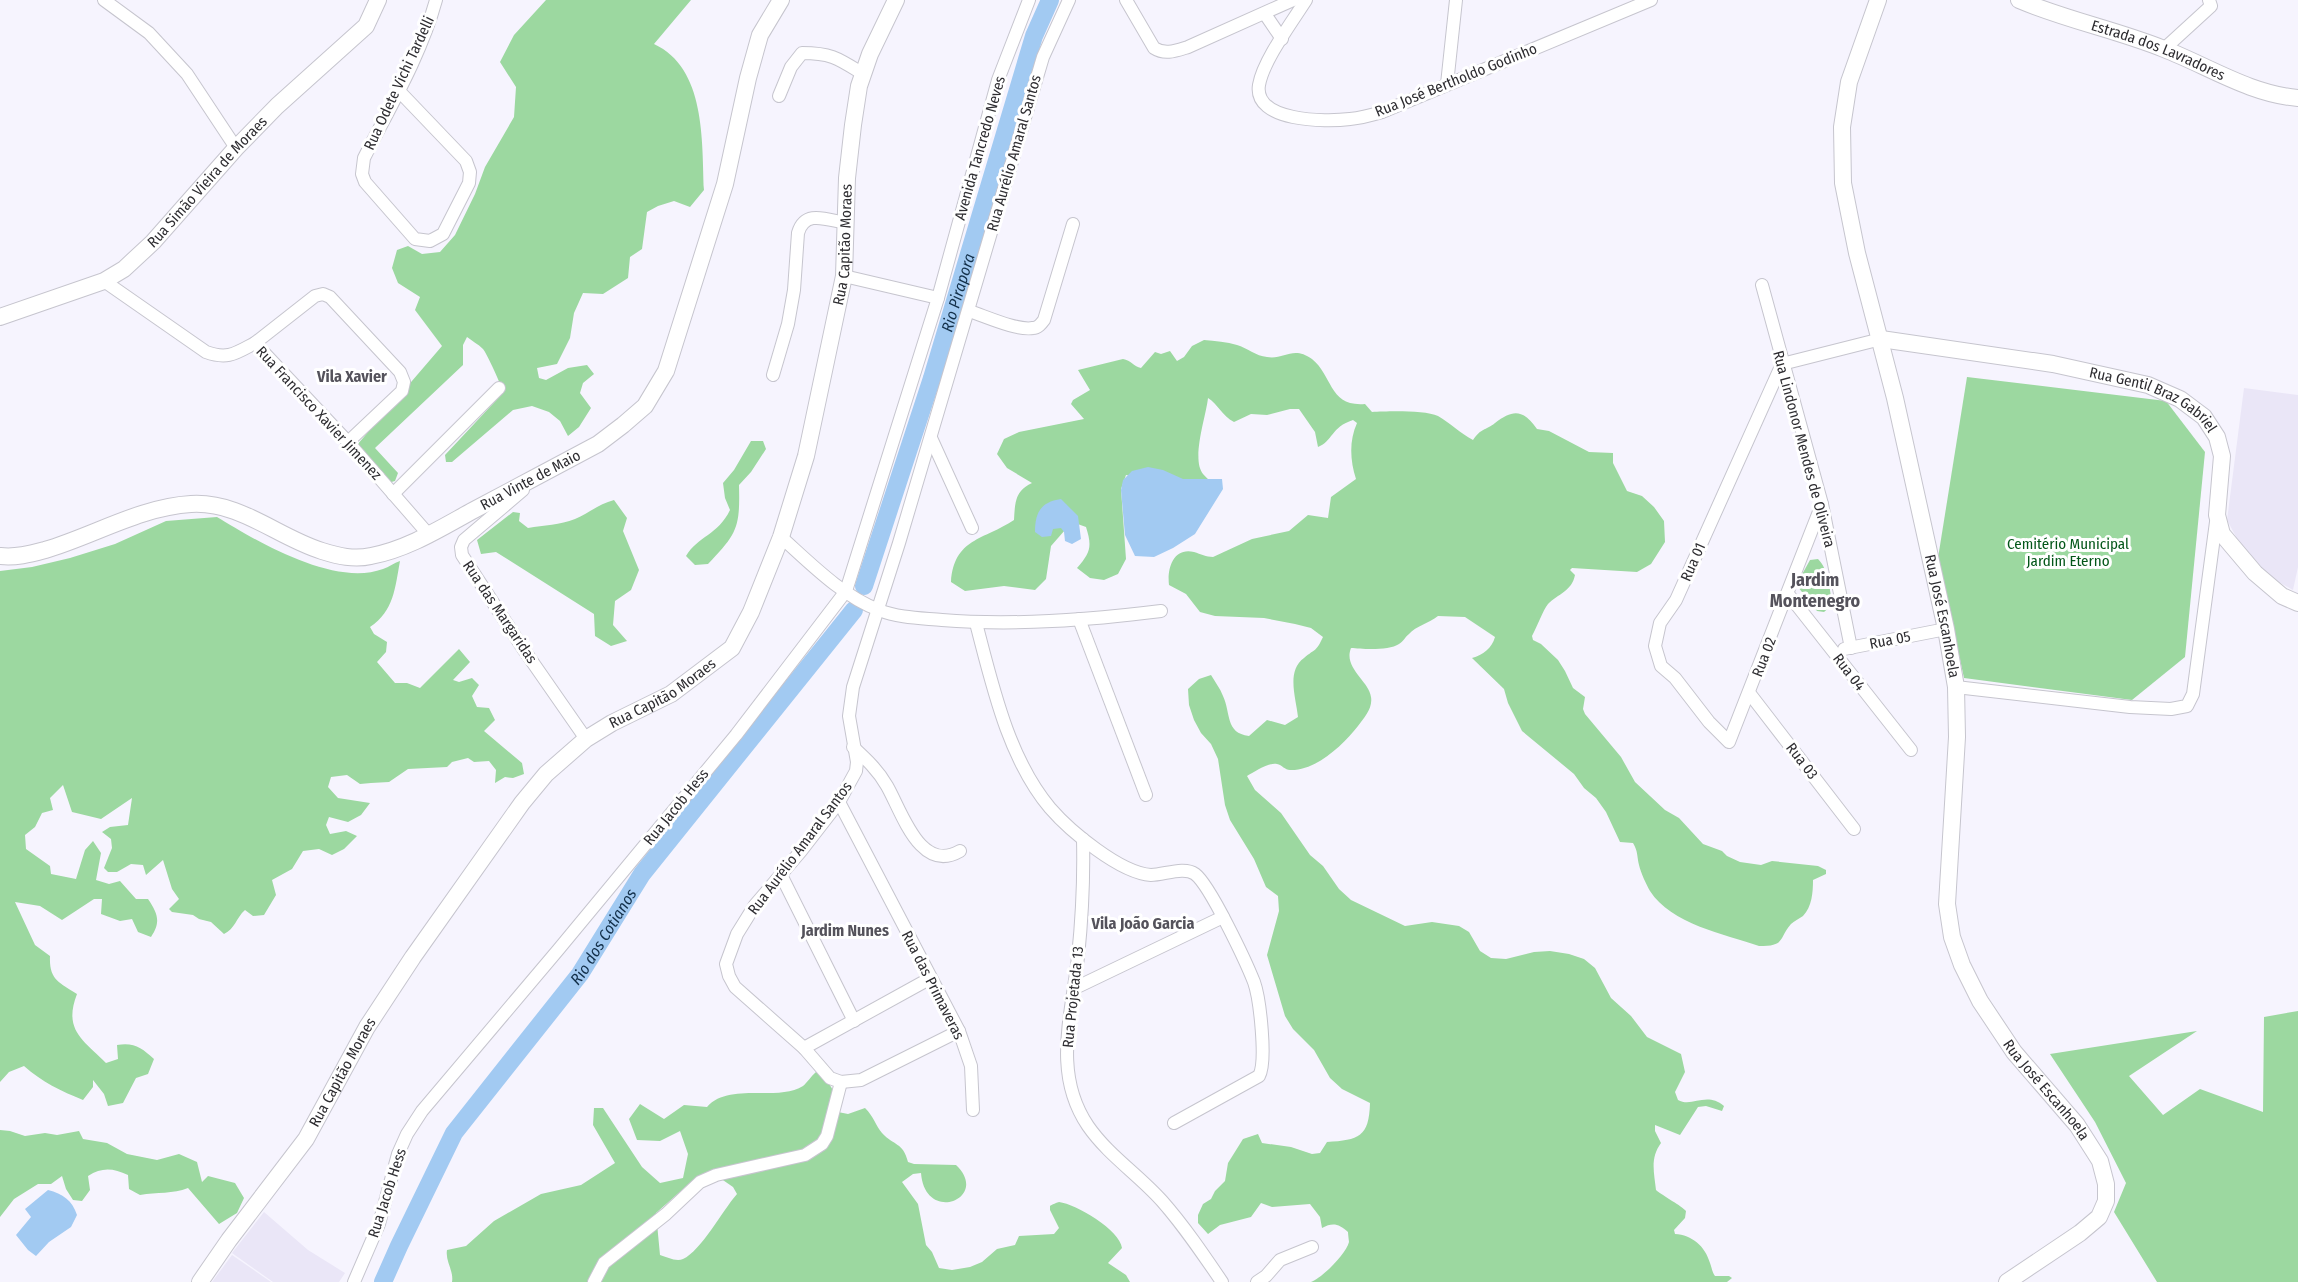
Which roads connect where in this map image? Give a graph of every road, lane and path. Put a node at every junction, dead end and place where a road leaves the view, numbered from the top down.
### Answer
1 (104, 0) edge
2 (378, 0) edge
3 (436, 0) edge
4 (781, 0) edge
5 (896, 0) edge
6 (1029, 0) edge
7 (1069, 0) edge
8 (1126, 0) edge
9 (1293, 0) edge
10 (1306, 0) edge
11 (1456, 0) edge
12 (1878, 0) edge
13 (1645, 1) edge
14 (2027, 2) edge
15 (2210, 3) edge
16 (1265, 14) junction
17 (1282, 39) junction
18 (2164, 49) junction
19 (863, 74) junction
20 (1448, 84) junction
21 (399, 91) junction
22 (779, 96) dead end
23 (2298, 98) edge
24 (236, 148) junction
25 (846, 223) junction
26 (1073, 224) dead end
27 (844, 276) junction
28 (104, 281) junction
29 (1762, 285) dead end
30 (938, 298) junction
31 (969, 311) junction
32 (0, 317) edge
33 (1881, 339) junction
34 (255, 343) junction
35 (1782, 364) junction
36 (773, 375) dead end
37 (499, 388) dead end
38 (931, 438) junction
39 (348, 442) junction
40 (545, 472) junction
41 (393, 494) junction
42 (1822, 504) junction
43 (2217, 515) junction
44 (972, 528) dead end
45 (429, 535) junction
46 (781, 537) junction
47 (0, 556) edge
48 (846, 591) junction
49 (1788, 594) junction
50 (2298, 603) edge
51 (878, 610) junction
52 (1161, 611) dead end
53 (1079, 619) junction
54 (976, 623) junction
55 (1946, 629) junction
56 (1851, 648) junction
57 (1833, 652) junction
58 (1956, 687) junction
59 (1750, 694) junction
60 (586, 739) junction
61 (1729, 742) joint
62 (853, 747) junction
63 (1911, 750) dead end
64 (1146, 795) dead end
65 (839, 802) junction
66 (1854, 829) dead end
67 (1083, 839) junction
68 (960, 851) dead end
69 (781, 875) junction
70 (1223, 917) junction
71 (929, 979) junction
72 (1075, 988) junction
73 (854, 1020) junction
74 (959, 1032) junction
75 (804, 1048) junction
76 (841, 1082) junction
77 (973, 1110) dead end
78 (1174, 1123) dead end
79 (1312, 1247) dead end
80 (200, 1282) edge
81 (354, 1282) edge
82 (594, 1282) edge
83 (1222, 1282) edge
84 (1257, 1282) edge
85 (2007, 1282) edge

1 - 24 street
2 - 24 street, Rua Simão Vieira de Moraes
3 - 21 street, Rua Odete Vichi Tardelli
4 - 40 street, Rua Vinte de Maio
5 - 19 street, Rua Capitão Moraes
6 - 30 street, Avenida Tancredo Neves
7 - 31 street, Rua Aurélio Amaral Santos
8 - 16 street
9 - 16 street
10 - 17 street
11 - 20 street
12 - 33 street, Rua José Escanhoela
13 - 20 street, Rua José Bertholdo Godinho
14 - 18 street, Estrada dos Lavradores
15 - 18 street
16 - 17 street
17 - 20 street, Rua José Bertholdo Godinho
18 - 23 street, Estrada dos Lavradores
19 - 22 street
19 - 25 street, Rua Capitão Moraes
21 - 21 street, Rua Odete Vichi Tardelli
24 - 28 street, Rua Simão Vieira de Moraes
25 - 27 street, Rua Capitão Moraes
25 - 36 street
26 - 31 street
27 - 30 street
27 - 46 street, Rua Capitão Moraes
28 - 32 street, Rua Simão Vieira de Moraes
28 - 34 street, Rua Francisco Xavier Jimenez
29 - 35 street, Rua Lindonor Mendes de Oliveira
30 - 48 street, Rua Jacob Hess
31 - 38 street, Rua Aurélio Amaral Santos
33 - 35 street
33 - 43 street, Rua Gentil Braz Gabriel
33 - 55 street, Rua José Escanhoela
34 - 39 street, Rua Francisco Xavier Jimenez
34 - 39 street
35 - 42 street, Rua Lindonor Mendes de Oliveira
35 - 61 street, Rua 01
37 - 41 street
38 - 44 street
38 - 51 street, Rua Aurélio Amaral Santos
39 - 41 street, Rua Francisco Xavier Jimenez
40 - 45 street, Rua Vinte de Maio
40 - 60 street, Rua das Margaridas
41 - 45 street, Rua Francisco Xavier Jimenez
42 - 49 street, Rua 02
42 - 56 street, Rua Lindonor Mendes de Oliveira
43 - 50 street, Rua Gentil Braz Gabriel
43 - 58 street
45 - 47 street, Rua Vinte de Maio
46 - 48 street
46 - 60 street, Rua Capitão Moraes
48 - 51 street
48 - 81 street, Rua Jacob Hess
49 - 57 street, Rua 04
49 - 59 street, Rua 02
51 - 54 street
51 - 62 street, Rua Aurélio Amaral Santos
52 - 53 street
53 - 54 street
53 - 64 street
54 - 67 street
55 - 56 street, Rua 05
55 - 58 street, Rua José Escanhoela
56 - 57 street, Rua 05
57 - 63 street, Rua 04
58 - 85 street, Rua José Escanhoela
59 - 61 street, Rua 02
59 - 66 street, Rua 03
60 - 80 street, Rua Capitão Moraes
62 - 65 street, Rua Aurélio Amaral Santos
62 - 68 street
65 - 69 street, Rua Aurélio Amaral Santos
65 - 71 street, Rua das Primaveras
67 - 70 street
67 - 72 street, Rua Projetada 13
69 - 73 street
69 - 75 street, Rua Aurélio Amaral Santos
70 - 72 street
70 - 78 street
71 - 73 street
71 - 74 street, Rua das Primaveras
72 - 83 street, Rua Projetada 13
73 - 75 street
74 - 76 street
74 - 77 street, Rua das Primaveras
75 - 76 street, Rua Aurélio Amaral Santos
76 - 82 street
79 - 84 street

